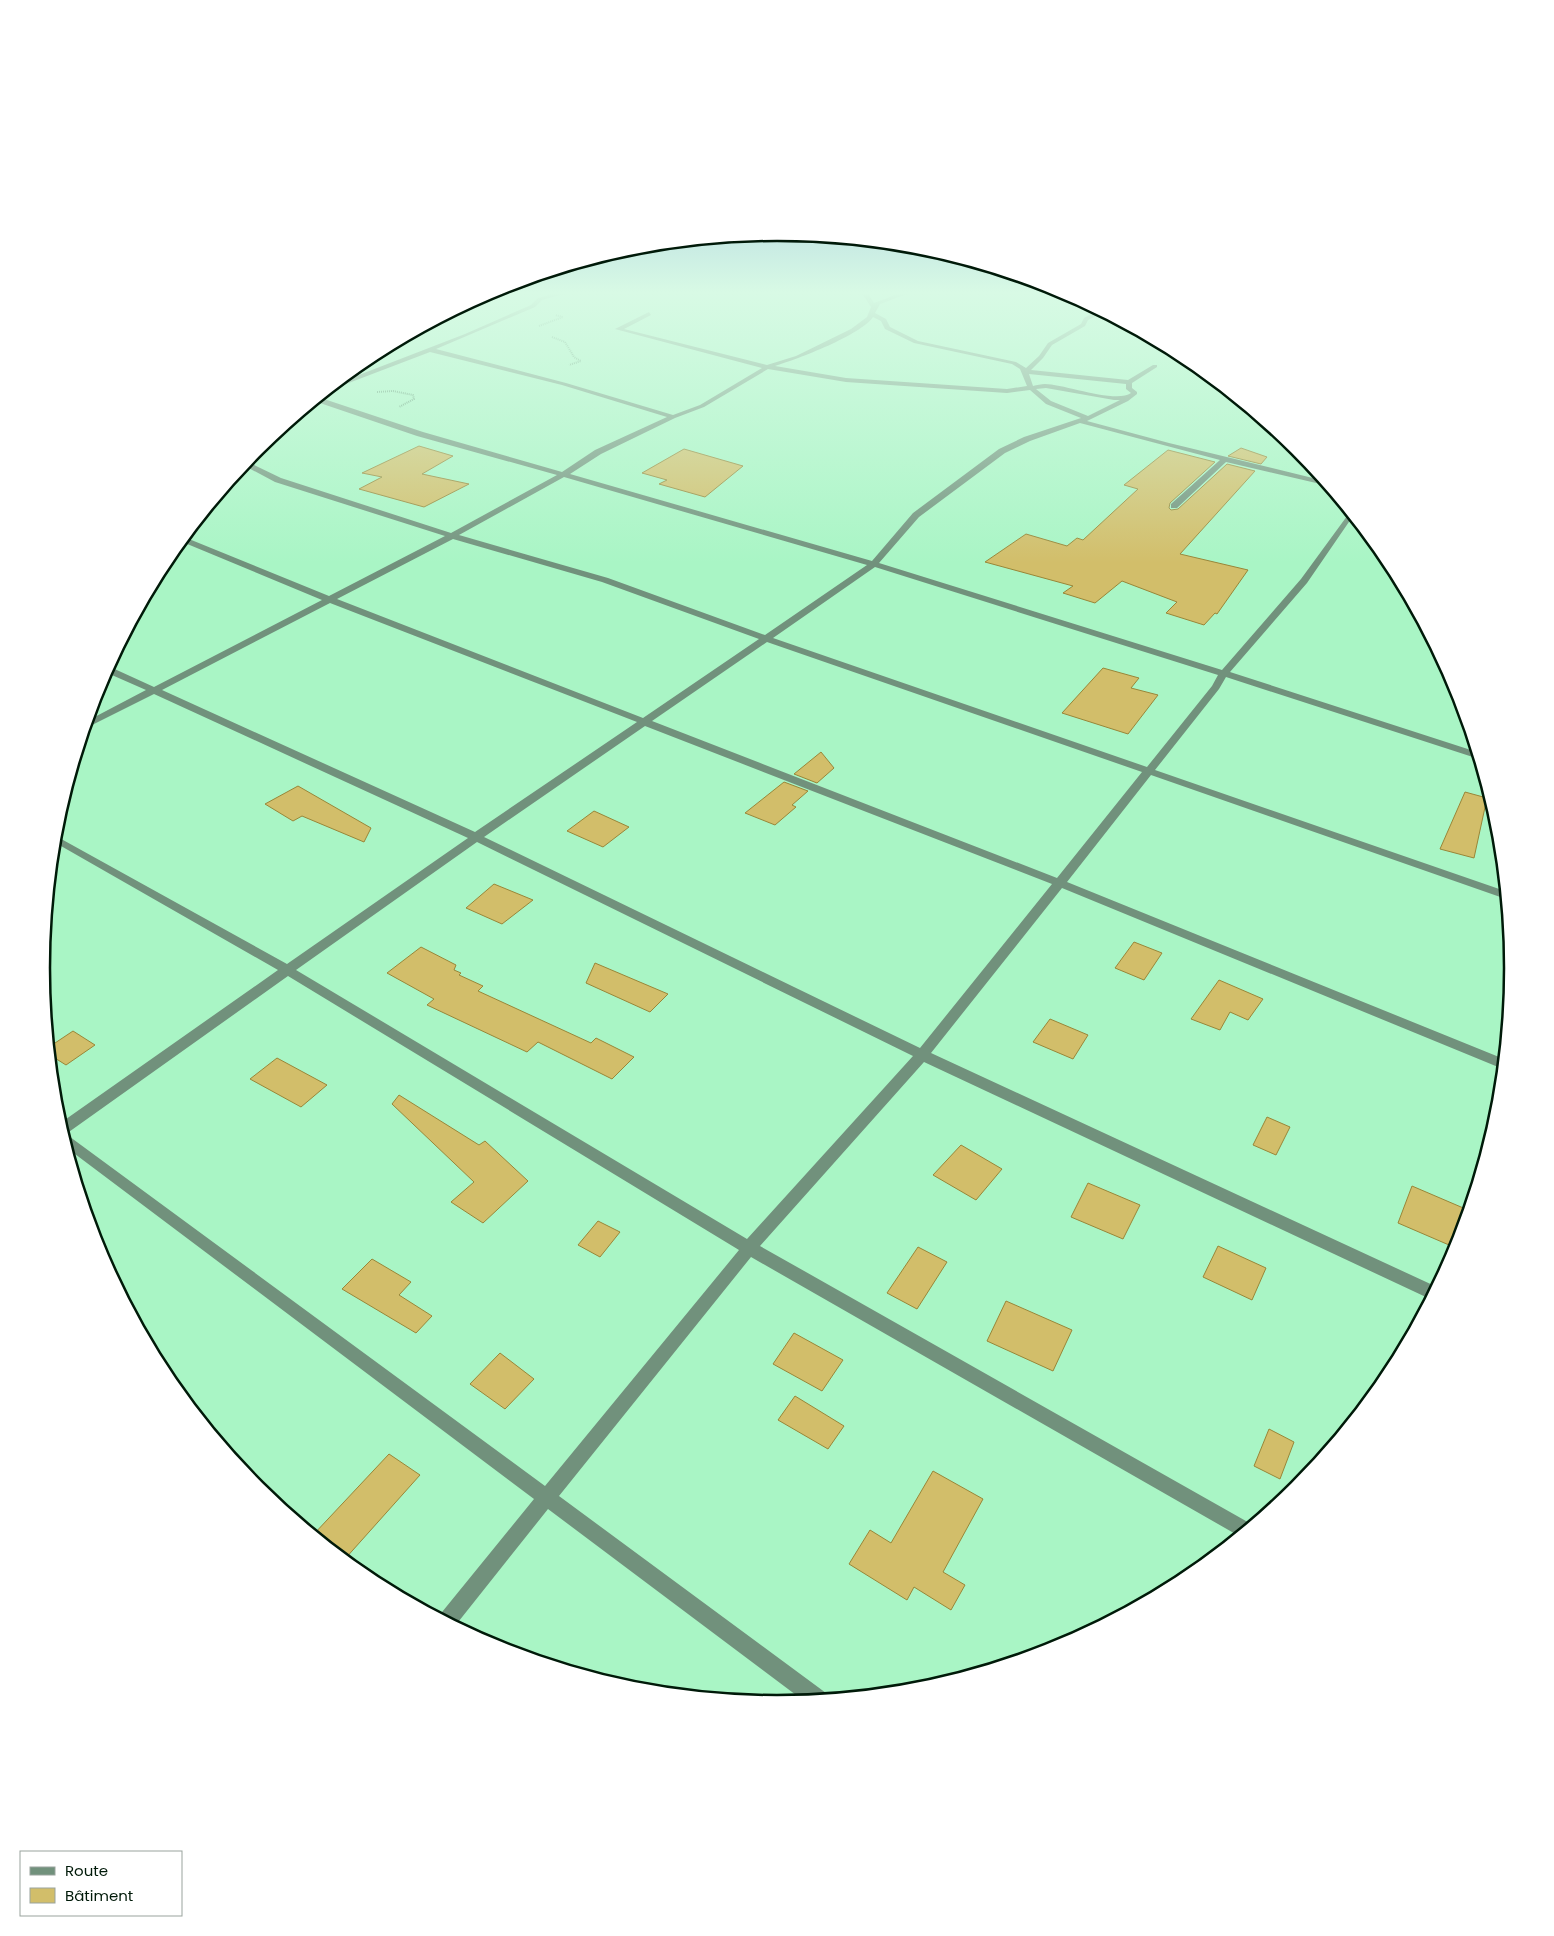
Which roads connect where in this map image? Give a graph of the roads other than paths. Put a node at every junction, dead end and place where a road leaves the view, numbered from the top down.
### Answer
1 (556, 382) edge
2 (741, 382) edge
3 (874, 382) edge
4 (1027, 382) edge
5 (1129, 382) edge
6 (1030, 388) junction
7 (1122, 399) junction
8 (322, 401) edge
9 (673, 417) junction
10 (1084, 419) junction
11 (1225, 459) junction
12 (251, 467) edge
13 (564, 474) junction
14 (1317, 482) edge
15 (1174, 506) dead end
16 (1348, 518) edge
17 (452, 536) junction
18 (188, 542) edge
19 (874, 564) junction
20 (328, 599) junction
21 (765, 638) junction
22 (113, 672) edge
23 (1224, 673) junction
24 (153, 690) junction
25 (94, 721) edge
26 (643, 722) junction
27 (1471, 754) edge
28 (1149, 772) junction
29 (476, 837) junction
30 (61, 842) edge
31 (1060, 883) junction
32 (1500, 893) edge
33 (287, 970) junction
34 (922, 1055) junction
35 (1498, 1062) edge
36 (68, 1125) edge
37 (72, 1145) edge
38 (749, 1248) junction
39 (1429, 1291) edge
40 (545, 1498) junction
41 (1241, 1527) edge
42 (450, 1617) edge
43 (810, 1694) edge

1 - 9 street
2 - 9 street
3 - 6 street
4 - 6 street
5 - 7 street
6 - 7 street
6 - 10 street
7 - 10 street
8 - 13 street
9 - 13 street
10 - 11 street
10 - 19 street
11 - 14 street
11 - 15 street
12 - 17 street
13 - 17 street
13 - 19 street
16 - 23 street
17 - 20 street
17 - 21 street
18 - 20 street
19 - 21 street
19 - 23 street
20 - 24 street
20 - 26 street
21 - 26 street
21 - 28 street
22 - 24 street
23 - 27 street
23 - 28 street
24 - 25 street
24 - 29 street
26 - 29 street
26 - 31 street
28 - 31 street
28 - 32 street
29 - 33 street
29 - 34 street
30 - 33 street
31 - 34 street
31 - 35 street
33 - 36 street
33 - 38 street
34 - 38 street
34 - 39 street
37 - 40 street
38 - 40 street
38 - 41 street
40 - 42 street
40 - 43 street

